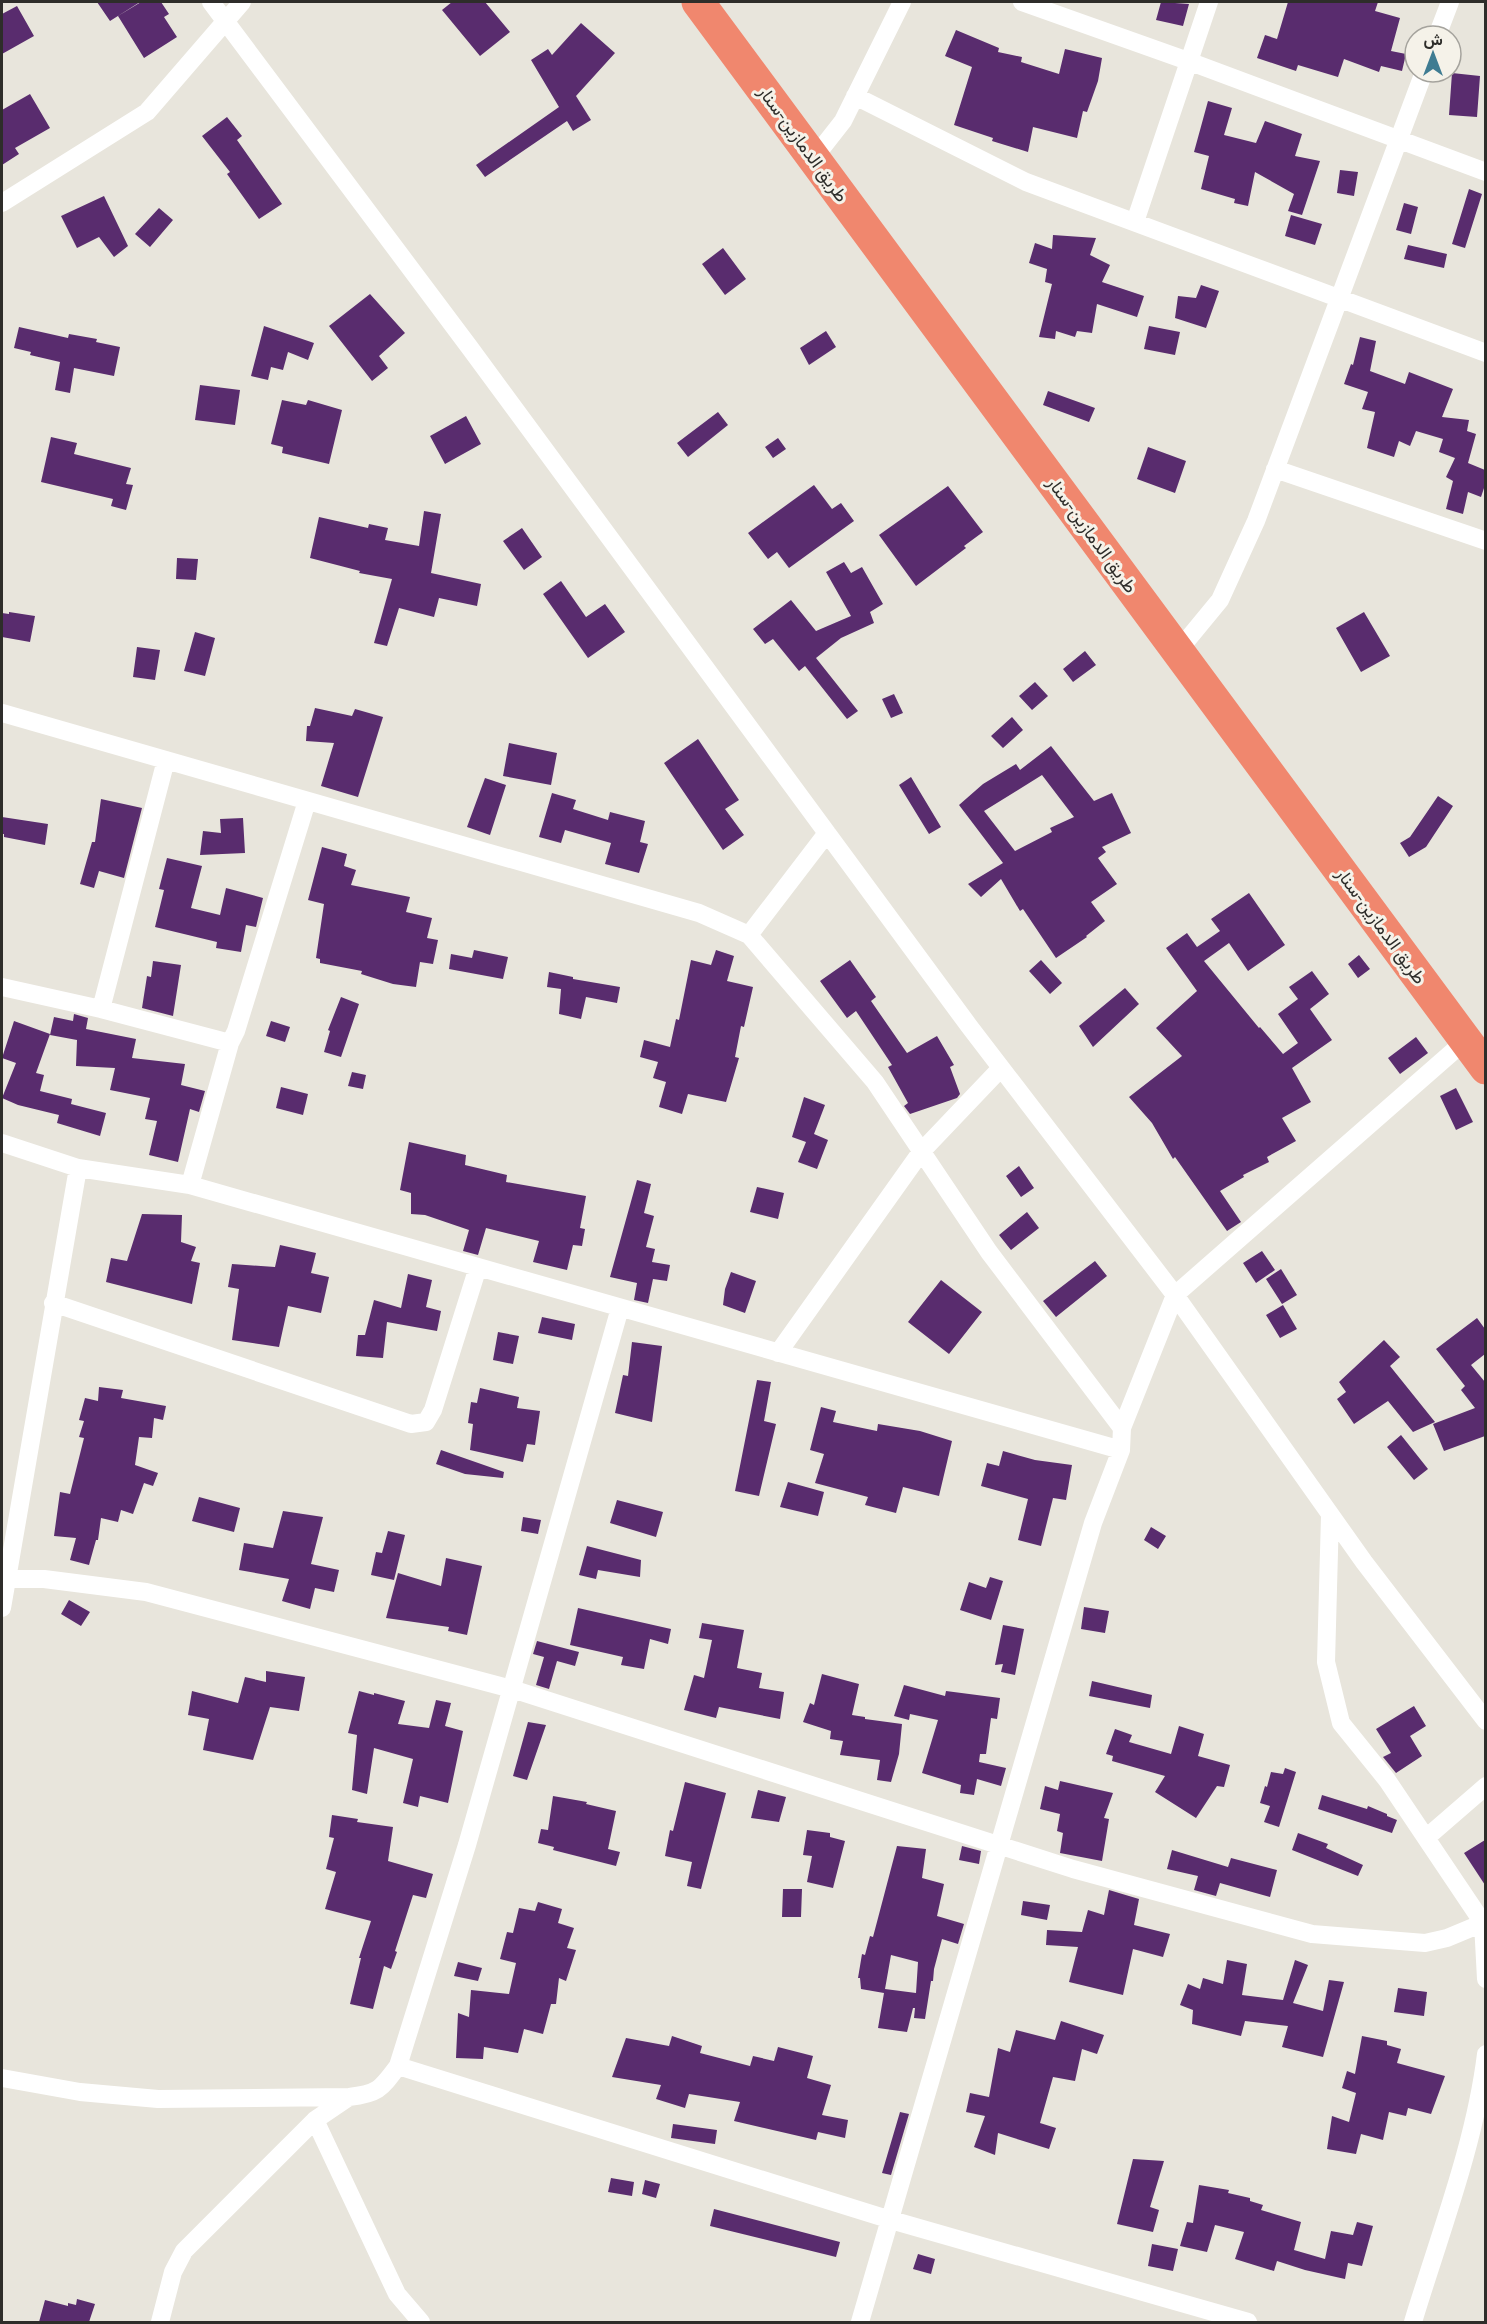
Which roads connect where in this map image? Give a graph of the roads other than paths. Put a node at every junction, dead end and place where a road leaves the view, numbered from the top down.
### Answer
1 (211, 2) edge
2 (242, 2) edge
3 (698, 2) edge
4 (902, 2) edge
5 (1022, 2) edge
6 (1209, 2) edge
7 (1450, 2) edge
8 (225, 20) junction
9 (1442, 24) edge
10 (1188, 61) junction
11 (1419, 84) edge
12 (855, 96) junction
13 (1398, 140) junction
14 (814, 158) junction
15 (1485, 172) edge
16 (2, 203) edge
17 (1135, 222) junction
18 (1339, 299) junction
19 (1485, 353) edge
20 (1275, 469) junction
21 (1485, 541) edge
22 (1178, 651) junction
23 (2, 713) edge
24 (166, 760) junction
25 (307, 801) junction
26 (827, 833) junction
27 (749, 935) junction
28 (2, 987) edge
29 (101, 1009) junction
30 (1465, 1041) junction
31 (230, 1043) junction
32 (1001, 1068) junction
33 (1485, 1068) edge
34 (2, 1143) edge
35 (921, 1152) junction
36 (78, 1168) junction
37 (190, 1185) junction
38 (478, 1267) junction
39 (1175, 1295) junction
40 (53, 1303) junction
41 (620, 1308) junction
42 (778, 1353) junction
43 (1122, 1428) junction
44 (1121, 1450) junction
45 (1330, 1515) junction
46 (6, 1579) junction
47 (2, 1608) edge
48 (512, 1689) junction
49 (1485, 1721) edge
50 (1485, 1786) edge
51 (1426, 1839) junction
52 (999, 1845) junction
53 (1483, 1923) junction
54 (1485, 1979) edge
55 (1485, 2054) edge
56 (398, 2066) junction
57 (2, 2078) edge
58 (349, 2097) junction
59 (315, 2120) junction
60 (891, 2220) junction
61 (160, 2322) edge
62 (421, 2322) edge
63 (860, 2322) edge
64 (1248, 2322) edge
65 (1413, 2322) edge

1 - 8 street
2 - 8 street
3 - 14 highway, طريق الدمازين-سنار
4 - 12 street
5 - 10 street
6 - 10 street
7 - 9 street
8 - 16 street
8 - 26 street
10 - 13 street
10 - 17 street
11 - 13 street
12 - 14 street
12 - 17 street
13 - 15 street
13 - 18 street
14 - 22 highway, طريق الدمازين-سنار
17 - 18 street
18 - 19 street
18 - 20 street
20 - 21 street
20 - 22 street
22 - 30 highway, طريق الدمازين-سنار
23 - 24 street
24 - 25 street
24 - 29 street
25 - 27 street
25 - 31 street
26 - 27 street
26 - 32 street
27 - 35 street
28 - 29 street
29 - 31 street
30 - 33 highway, طريق الدمازين-سنار
30 - 39 street
31 - 37 street
32 - 35 street
32 - 39 street
34 - 36 street
35 - 42 street
35 - 43 street
36 - 37 street
36 - 40 street
37 - 38 street
38 - 40 street
38 - 41 street
39 - 43 street
39 - 45 street
40 - 46 street
41 - 42 street
41 - 48 street
42 - 44 street
43 - 44 street
44 - 52 street
45 - 49 street
45 - 51 street
46 - 47 street
46 - 48 street
48 - 52 street
48 - 56 street
50 - 51 street
51 - 53 street
52 - 53 street
52 - 60 street
53 - 54 street
55 - 65 street
56 - 58 street
56 - 60 street
57 - 58 street
58 - 59 street
59 - 61 street
59 - 62 street
60 - 63 street
60 - 64 street

